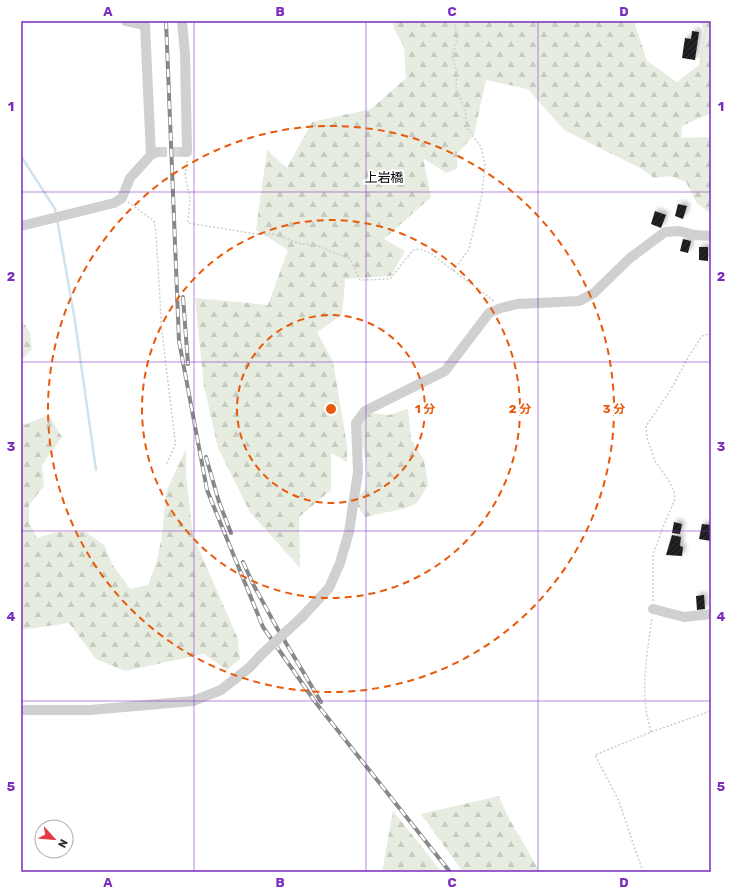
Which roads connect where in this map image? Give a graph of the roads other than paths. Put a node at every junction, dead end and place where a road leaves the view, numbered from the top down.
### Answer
1 (126, 21) edge
2 (182, 21) edge
3 (148, 23) edge
4 (186, 152) road end
5 (21, 226) edge
6 (711, 236) edge
7 (653, 609) road end
8 (711, 614) edge
9 (21, 710) edge

1 - 3 street
2 - 4 street
3 - 5 street
6 - 9 street, bridge
7 - 8 street

